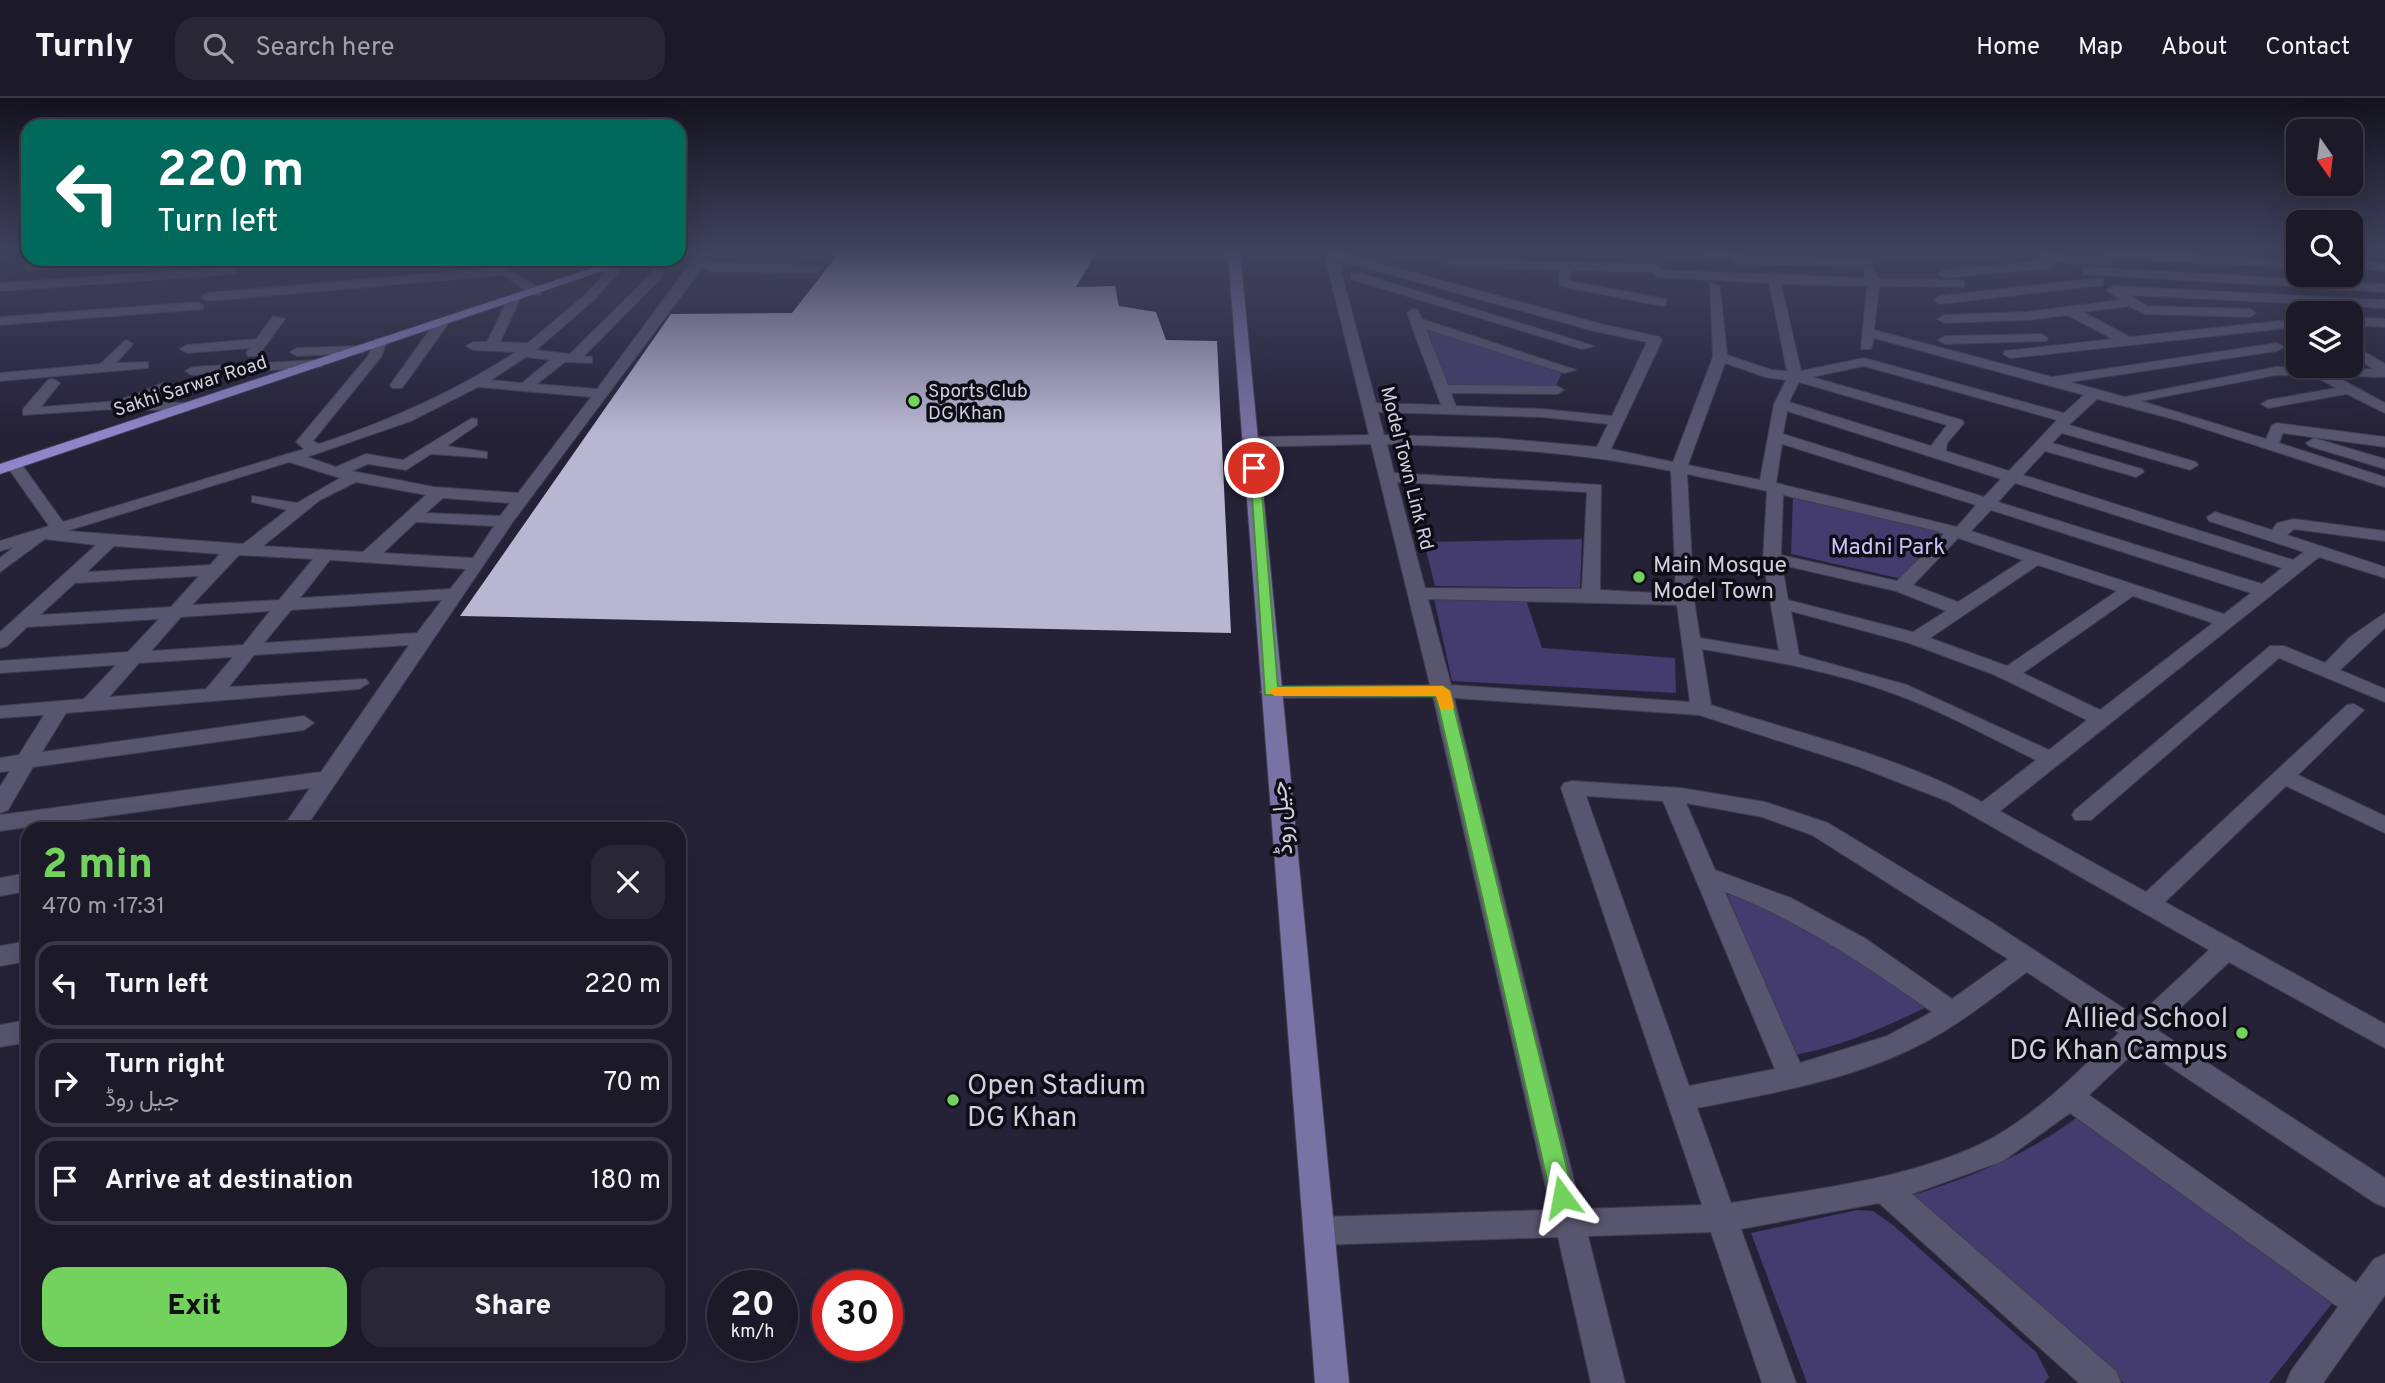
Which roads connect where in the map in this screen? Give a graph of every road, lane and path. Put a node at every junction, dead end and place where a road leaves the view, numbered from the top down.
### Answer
1 (85, 313) edge
2 (192, 313) edge
3 (473, 313) edge
4 (507, 313) edge
5 (573, 313) edge
6 (618, 313) edge
7 (661, 313) edge
8 (1240, 313) edge
9 (1346, 313) edge
10 (1414, 313) edge
11 (1478, 313) edge
12 (1573, 313) edge
13 (1638, 313) edge
14 (1658, 313) edge
15 (1716, 313) edge
16 (1781, 313) edge
17 (1868, 313) edge
18 (1943, 313) edge
19 (1996, 313) edge
20 (2046, 313) edge
21 (2068, 313) edge
22 (2235, 313) edge
23 (2286, 315) edge
24 (2002, 318) junction
25 (187, 319) dead end
26 (278, 319) dead end
27 (1944, 319) junction
28 (0, 321) edge
29 (1658, 321) junction
30 (1417, 322) junction
31 (2363, 322) edge
32 (2385, 323) edge
33 (129, 324) dead end
34 (441, 324) junction
35 (2286, 324) edge
36 (2238, 326) junction
37 (1599, 328) junction
38 (2105, 329) junction
39 (203, 331) dead end
40 (1867, 332) junction
41 (0, 334) edge
42 (2124, 340) junction
43 (380, 342) junction
44 (260, 343) junction
45 (126, 344) dead end
46 (473, 346) dead end
47 (492, 346) junction
48 (1587, 346) junction
49 (1943, 346) junction
50 (2277, 347) junction
51 (358, 350) junction
52 (529, 350) junction
53 (2286, 353) edge
54 (2363, 355) edge
55 (568, 357) junction
56 (1720, 357) junction
57 (1864, 362) junction
58 (2168, 362) junction
59 (317, 364) junction
60 (143, 365) dead end
61 (104, 368) junction
62 (1569, 370) junction
63 (2363, 370) edge
64 (192, 371) dead end
65 (2286, 371) edge
66 (2385, 371) edge
67 (1795, 376) junction
68 (2032, 376) junction
69 (0, 377) edge
70 (2327, 378) edge
71 (2050, 381) junction
72 (52, 383) dead end
73 (477, 383) junction
74 (397, 385) dead end
75 (2213, 386) junction
76 (163, 387) dead end
77 (524, 388) junction
78 (1442, 389) junction
79 (1557, 390) junction
80 (2348, 390) junction
81 (558, 391) junction
82 (2095, 393) junction
83 (600, 394) junction
84 (2123, 401) junction
85 (2369, 401) junction
86 (2385, 401) edge
87 (1781, 404) junction
88 (2268, 404) dead end
89 (114, 405) junction
90 (188, 407) junction
91 (1372, 407) junction
92 (1450, 409) junction
93 (2385, 409) edge
94 (1542, 413) junction
95 (1618, 421) junction
96 (472, 422) dead end
97 (2063, 423) junction
98 (1777, 437) junction
99 (1379, 439) junction
100 (2273, 439) junction
101 (1252, 442) junction
102 (2385, 442) edge
103 (2042, 445) junction
104 (321, 449) junction
105 (433, 449) junction
106 (1602, 452) junction
107 (1938, 453) junction
108 (481, 455) dead end
109 (290, 457) junction
110 (2385, 464) edge
111 (2190, 465) dead end
112 (7, 467) edge
113 (1679, 467) junction
114 (358, 469) junction
115 (2136, 472) dead end
116 (1388, 477) junction
117 (2013, 477) junction
118 (2385, 482) edge
119 (1771, 487) junction
120 (438, 494) junction
121 (523, 498) junction
122 (258, 499) dead end
123 (1988, 504) junction
124 (299, 508) junction
125 (414, 516) junction
126 (2215, 517) dead end
127 (505, 521) junction
128 (59, 528) junction
129 (1958, 533) junction
130 (41, 534) junction
131 (2385, 536) edge
132 (2277, 537) junction
133 (110, 541) junction
134 (0, 546) edge
135 (243, 548) junction
136 (2317, 550) junction
137 (327, 554) junction
138 (369, 556) junction
139 (1772, 558) junction
140 (2037, 558) junction
141 (478, 564) junction
142 (0, 567) edge
143 (2296, 567) junction
144 (215, 570) junction
145 (2385, 573) edge
146 (69, 578) junction
147 (1901, 587) junction
148 (2132, 589) junction
149 (2264, 591) junction
150 (1418, 593) junction
151 (455, 594) junction
152 (1591, 594) junction
153 (1685, 600) junction
154 (1780, 603) junction
155 (285, 605) junction
156 (1961, 610) junction
157 (177, 611) junction
158 (2385, 620) edge
159 (21, 622) junction
160 (2229, 622) junction
161 (423, 638) junction
162 (1916, 639) junction
163 (0, 642) edge
164 (1691, 642) junction
165 (249, 648) junction
166 (135, 657) junction
167 (1790, 658) junction
168 (0, 667) edge
169 (2327, 671) junction
170 (2010, 674) junction
171 (359, 683) dead end
172 (1443, 691) junction
173 (1270, 692) junction
174 (213, 694) junction
175 (2385, 696) edge
176 (91, 704) junction
177 (59, 707) junction
178 (1701, 709) junction
179 (2354, 710) dead end
180 (0, 712) edge
181 (2102, 719) junction
182 (304, 723) dead end
183 (2051, 759) junction
184 (25, 762) junction
185 (0, 765) edge
186 (2283, 776) junction
187 (327, 778) junction
188 (1671, 795) junction
189 (0, 805) edge
190 (1984, 812) junction
191 (2083, 815) dead end
192 (0, 822) edge
193 (297, 822) edge
194 (2385, 825) edge
195 (1707, 876) junction
196 (21, 884) edge
197 (0, 887) edge
198 (2149, 903) junction
199 (2229, 947) junction
200 (21, 952) edge
201 (0, 956) edge
202 (2026, 959) junction
203 (1951, 1012) junction
204 (21, 1032) edge
205 (2138, 1033) junction
206 (0, 1036) edge
207 (2385, 1037) edge
208 (1792, 1076) junction
209 (2069, 1097) junction
210 (1682, 1099) junction
211 (1885, 1189) junction
212 (2385, 1194) edge
213 (1724, 1218) junction
214 (1569, 1224) junction
215 (1318, 1231) junction
216 (2385, 1269) edge
217 (2360, 1304) junction
218 (2093, 1380) edge
219 (1332, 1383) edge
220 (1608, 1383) edge
221 (1779, 1383) edge
222 (2303, 1383) edge

1 - 28 street
2 - 25 street
3 - 34 highway, Sakhi Sarwar Road
4 - 47 street
5 - 52 street
6 - 55 street
7 - 83 street
8 - 101 main road, جیل روڈ
9 - 91 street, Model Town Link Rd
10 - 30 street
11 - 48 street
12 - 37 street
13 - 29 street
14 - 29 street
15 - 56 street
16 - 67 street
17 - 40 street
18 - 27 street
19 - 24 street
20 - 24 street
21 - 38 street
22 - 23 street
24 - 27 street
26 - 44 street
27 - 49 street
29 - 37 street
29 - 95 street
30 - 62 street
30 - 78 street
31 - 32 street
33 - 41 street
34 - 43 highway, Sakhi Sarwar Road
34 - 74 street
35 - 36 street
36 - 42 street
36 - 50 street
37 - 48 street
38 - 42 street
38 - 49 street
39 - 44 street
40 - 49 street
40 - 57 street
42 - 58 street
42 - 68 street
43 - 51 highway, Sakhi Sarwar Road
43 - 104 street
44 - 51 street
45 - 61 street
46 - 47 street
47 - 52 street
48 - 62 street
49 - 68 street
50 - 53 street
50 - 58 street
51 - 59 highway, Sakhi Sarwar Road
52 - 55 street
52 - 73 street
54 - 66 street
55 - 77 street
55 - 81 street
56 - 67 street
56 - 113 street
57 - 67 street
57 - 97 street
58 - 71 street
58 - 75 street
59 - 64 street
59 - 90 highway, Sakhi Sarwar Road
60 - 61 street
61 - 69 street
62 - 79 street
63 - 66 street
65 - 75 street
67 - 87 street
67 - 107 street
68 - 71 street
70 - 80 street
71 - 82 street
72 - 89 street
73 - 77 street
73 - 104 street
75 - 84 street
76 - 89 street
77 - 81 street
78 - 79 street
78 - 92 street
79 - 94 street
80 - 85 street
80 - 88 street
81 - 83 street
82 - 84 street
82 - 97 street
83 - 121 street
84 - 100 street
85 - 86 street
85 - 93 street
87 - 98 street
87 - 107 street
89 - 90 street
90 - 112 highway, Sakhi Sarwar Road
91 - 92 street
91 - 99 street, Model Town Link Rd
92 - 94 street
94 - 95 street
95 - 106 street
96 - 105 street
97 - 103 street
97 - 111 street
98 - 119 street
98 - 123 street
99 - 101 street
99 - 106 street
99 - 116 street, Model Town Link Rd
100 - 102 street
100 - 110 street
100 - 118 street
101 - 173 main road, جیل روڈ
103 - 115 street
103 - 117 street
104 - 109 street
104 - 114 street
105 - 108 street
105 - 114 street
106 - 113 street
107 - 117 street
109 - 114 street
109 - 128 street
112 - 128 street
113 - 119 street
113 - 153 street
114 - 120 street
114 - 124 street
116 - 150 street, Model Town Link Rd
116 - 152 street
117 - 123 street
117 - 143 street
119 - 129 street
119 - 139 street
120 - 121 street
120 - 125 street
121 - 127 street
122 - 124 street
123 - 129 street
123 - 149 street
124 - 135 street
125 - 127 street
125 - 138 street
126 - 132 street
127 - 141 street
128 - 130 street
129 - 140 street
129 - 147 street
130 - 133 street
130 - 134 street
130 - 142 street
131 - 132 street
132 - 136 street
133 - 135 street
133 - 146 street
135 - 137 street
135 - 144 street
136 - 143 street
136 - 145 street
137 - 138 street
137 - 155 street
138 - 141 street
139 - 147 street
139 - 154 street
140 - 148 street
140 - 156 street
141 - 151 street
143 - 149 street
144 - 146 street
144 - 157 street
146 - 159 street
147 - 156 street
148 - 160 street
148 - 170 street
149 - 160 street
150 - 152 street
150 - 172 street, Model Town Link Rd
151 - 155 street
151 - 161 street
152 - 153 street
153 - 164 street
154 - 162 street
154 - 167 street
155 - 157 street
155 - 165 street
156 - 162 street
157 - 159 street
157 - 166 street
158 - 169 street
159 - 163 street
160 - 181 street
161 - 165 street
161 - 187 street
162 - 170 street
164 - 167 street
164 - 178 street
165 - 166 street
165 - 174 street
166 - 168 street
166 - 176 street
167 - 183 street
169 - 175 street
169 - 191 street
170 - 181 street
171 - 174 street
172 - 173 street
172 - 178 street
172 - 214 street, Model Town Link Rd
173 - 215 main road, جیل روڈ
174 - 176 street
176 - 177 street
177 - 180 street
177 - 184 street
178 - 190 street
179 - 186 street
181 - 183 street
182 - 184 street
183 - 190 street
184 - 185 street
184 - 189 street
186 - 194 street
186 - 198 street
187 - 192 street
187 - 193 street
188 - 195 street
188 - 202 street
188 - 210 street
190 - 198 street
195 - 203 street
195 - 208 street
196 - 197 street
198 - 199 street
199 - 205 street
199 - 207 street
200 - 201 street
202 - 203 street
202 - 205 street
203 - 208 street
204 - 206 street
205 - 209 street
205 - 212 street
208 - 210 street
209 - 211 street
209 - 217 street
210 - 213 street
211 - 213 street
211 - 218 street
213 - 214 street
213 - 221 street
214 - 215 street
214 - 220 street, Model Town Link Rd
215 - 219 main road, جیل روڈ
216 - 217 street
217 - 222 street

